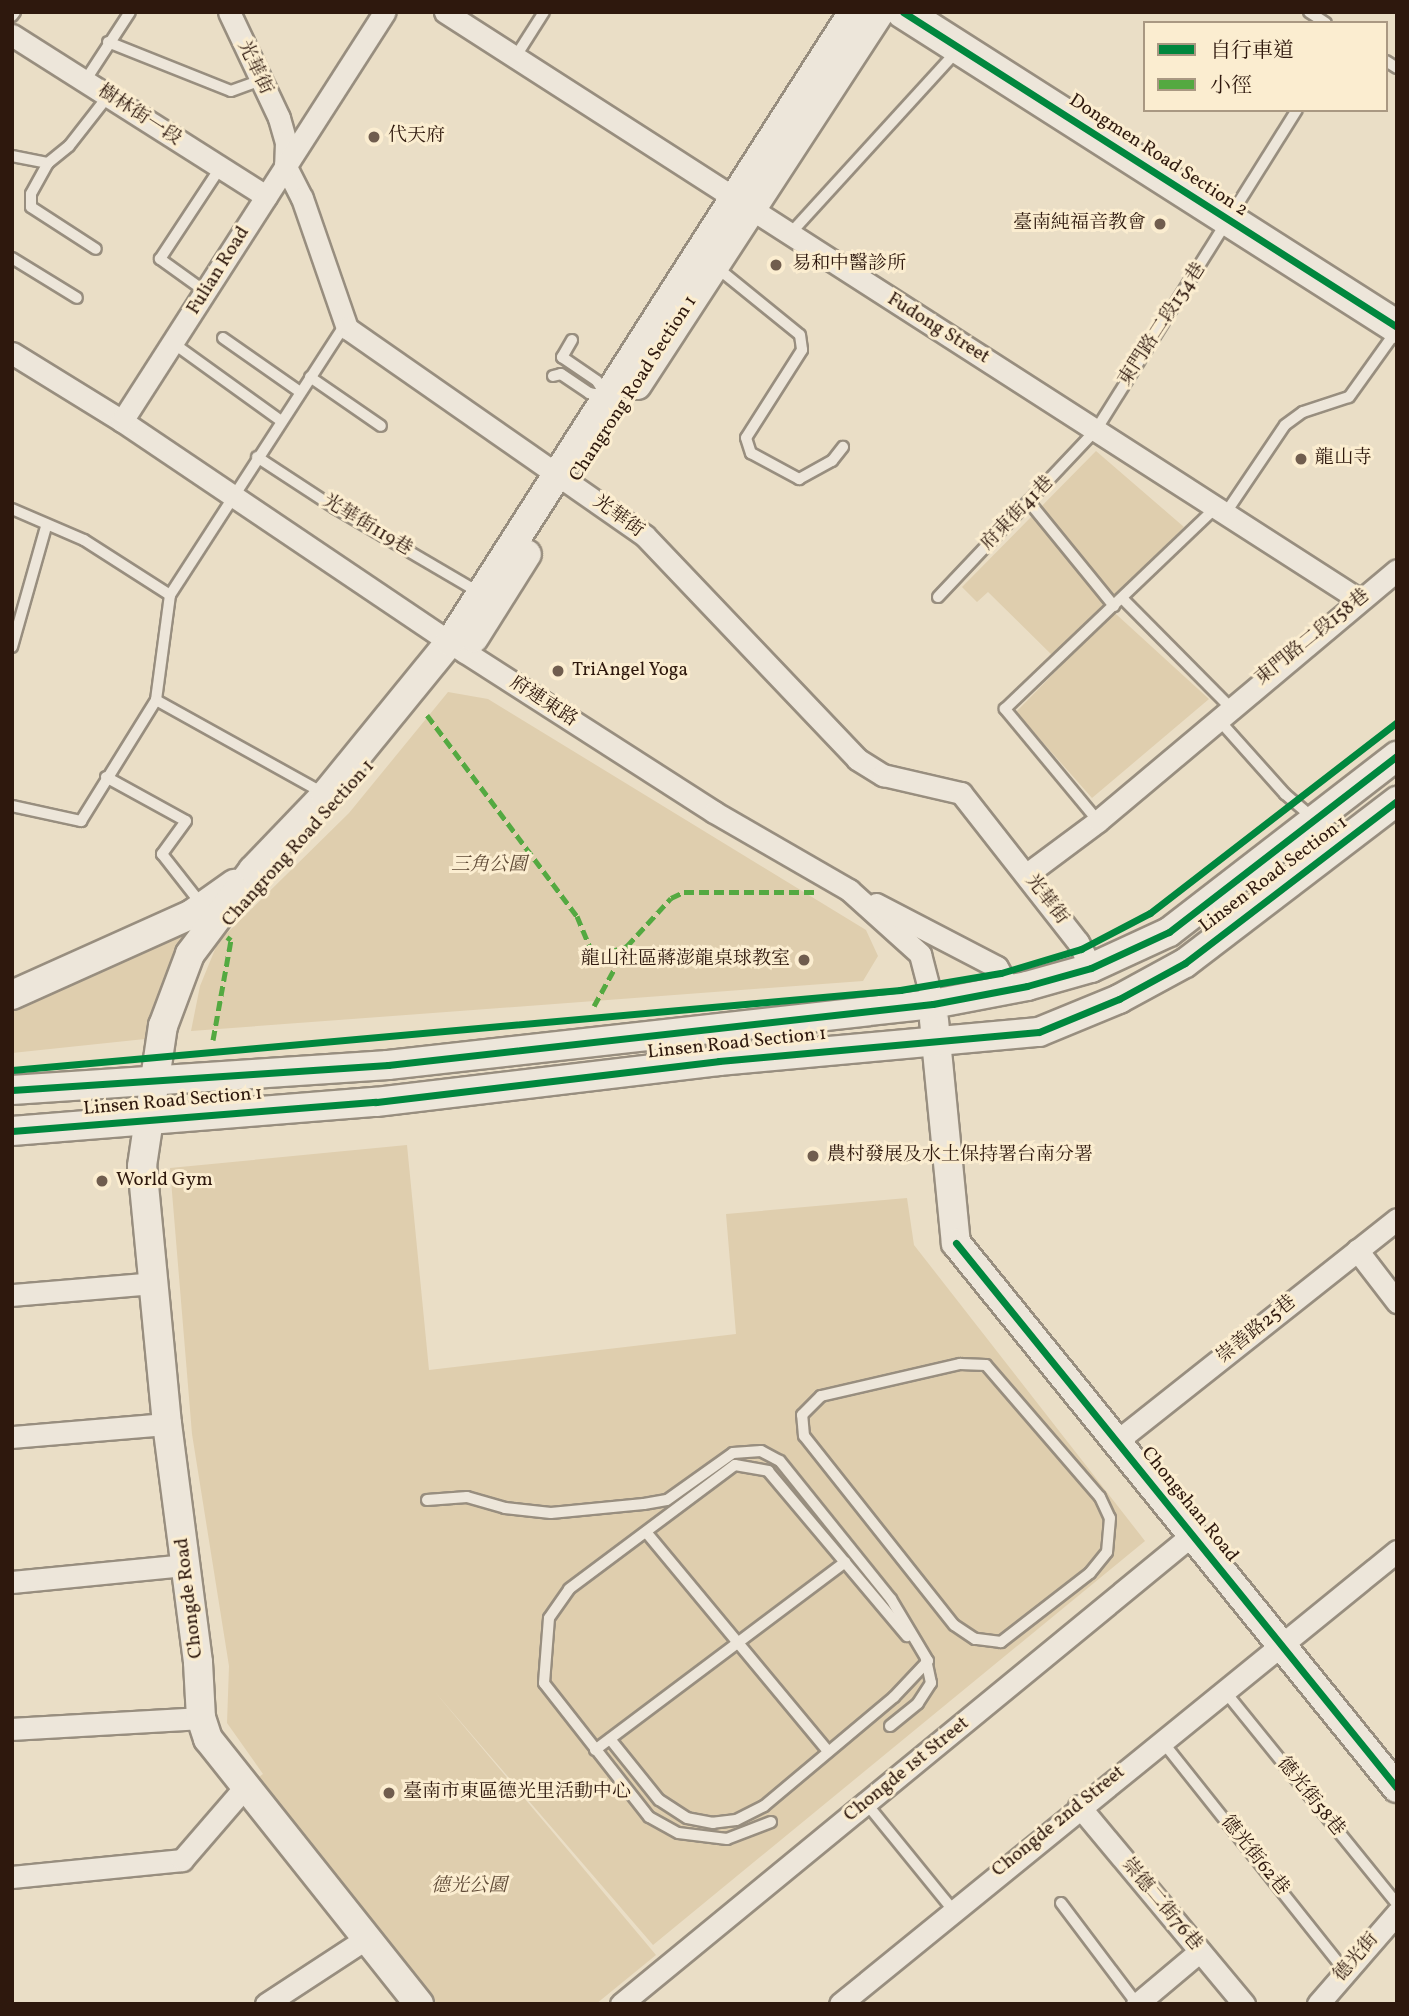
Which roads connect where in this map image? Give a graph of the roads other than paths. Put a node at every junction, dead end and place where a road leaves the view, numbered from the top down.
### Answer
1 (130, 12) edge
2 (229, 12) edge
3 (385, 12) edge
4 (445, 12) edge
5 (544, 12) edge
6 (853, 12) edge
7 (880, 12) edge
8 (903, 12) edge
9 (12, 35) edge
10 (108, 42) junction
11 (960, 48) junction
12 (516, 56) junction
13 (85, 81) junction
14 (258, 81) junction
15 (108, 96) junction
16 (1296, 112) edge
17 (12, 156) edge
18 (48, 163) junction
19 (285, 165) junction
20 (220, 169) junction
21 (266, 196) junction
22 (742, 201) junction
23 (1230, 221) junction
24 (789, 235) junction
25 (96, 249) dead end
26 (12, 258) edge
27 (715, 266) junction
28 (206, 292) junction
29 (77, 298) dead end
30 (346, 324) junction
31 (1397, 328) edge
32 (223, 338) dead end
33 (572, 340) dead end
34 (173, 342) junction
35 (12, 353) edge
36 (553, 376) dead end
37 (310, 377) junction
38 (300, 392) junction
39 (606, 397) junction
40 (122, 421) junction
41 (281, 421) junction
42 (381, 426) dead end
43 (1096, 430) junction
44 (844, 447) dead end
45 (257, 457) junction
46 (564, 478) junction
47 (234, 501) junction
48 (1030, 503) junction
49 (12, 509) edge
50 (1220, 511) junction
51 (46, 527) junction
52 (1397, 569) edge
53 (480, 593) junction
54 (170, 595) junction
55 (938, 597) dead end
56 (1360, 600) junction
57 (1118, 602) junction
58 (12, 647) edge
59 (457, 647) junction
60 (156, 700) junction
61 (1223, 711) junction
62 (1397, 756) edge
63 (106, 777) junction
64 (325, 794) junction
65 (1397, 801) edge
66 (12, 806) edge
67 (1314, 819) junction
68 (1098, 821) junction
69 (1342, 843) junction
70 (253, 870) junction
71 (1027, 874) junction
72 (849, 890) junction
73 (202, 906) junction
74 (1091, 968) junction
75 (1009, 989) junction
76 (12, 995) edge
77 (933, 1004) junction
78 (936, 1039) junction
79 (159, 1079) junction
80 (12, 1090) edge
81 (148, 1120) junction
82 (12, 1131) edge
83 (1397, 1219) edge
84 (1357, 1250) junction
85 (154, 1283) junction
86 (12, 1295) edge
87 (1397, 1302) edge
88 (167, 1424) junction
89 (12, 1437) edge
90 (1117, 1441) junction
91 (824, 1462) joint
92 (427, 1500) dead end
93 (646, 1532) junction
94 (1192, 1535) junction
95 (1397, 1551) edge
96 (845, 1562) junction
97 (187, 1565) junction
98 (12, 1582) edge
99 (740, 1641) junction
100 (1280, 1643) junction
101 (928, 1661) junction
102 (1223, 1689) junction
103 (201, 1718) junction
104 (890, 1726) dead end
105 (12, 1730) edge
106 (610, 1739) junction
107 (1161, 1741) junction
108 (595, 1751) junction
109 (828, 1751) junction
110 (245, 1787) junction
111 (1397, 1788) edge
112 (866, 1803) junction
113 (1079, 1806) junction
114 (771, 1822) dead end
115 (12, 1877) edge
116 (1061, 1903) dead end
117 (1397, 1904) edge
118 (952, 1909) junction
119 (1397, 1913) edge
120 (367, 1938) junction
121 (1200, 1951) junction
122 (1346, 1972) junction
123 (266, 2004) edge
124 (419, 2004) edge
125 (621, 2004) edge
126 (840, 2004) edge
127 (1137, 2004) edge
128 (1244, 2004) edge
129 (1318, 2004) edge

1 - 10 lane
2 - 14 street, 光華街
3 - 19 street, Fulian Road
4 - 12 street, Fudong Street
5 - 12 lane
6 - 22 street, Changrong Road Section 1
7 - 22 street, Changrong Road Section 1
8 - 11 main road, Dongmen Road Section 2
9 - 13 street, 樹林街一段
10 - 13 lane
10 - 14 lane
11 - 23 main road, Dongmen Road Section 2
11 - 24 lane
12 - 22 street, Fudong Street
13 - 15 street, 樹林街一段
14 - 19 street, 光華街
15 - 18 lane
15 - 20 street, 樹林街一段
16 - 23 lane, 東門路二段134巷
17 - 18 lane
18 - 25 lane
19 - 21 street, Fulian Road
19 - 30 street, 光華街
20 - 21 street, 樹林街一段
20 - 28 lane
21 - 28 street, Fulian Road
22 - 24 street, Fudong Street
22 - 27 street, Changrong Road Section 1
22 - 39 street, Changrong Road Section 1
23 - 31 main road, Dongmen Road Section 2
23 - 43 lane, 東門路二段134巷
24 - 43 street, Fudong Street
26 - 29 lane
27 - 44 lane
27 - 46 street, Changrong Road Section 1
28 - 34 street, Fulian Road
30 - 37 lane
30 - 46 street, 光華街
31 - 50 lane
32 - 38 lane
33 - 39 lane
34 - 40 street, Fulian Road
34 - 41 lane
35 - 40 street
36 - 39 lane
37 - 38 lane
37 - 42 lane
38 - 41 lane
39 - 46 street, Changrong Road Section 1
40 - 47 street, 府連東路
41 - 45 lane
43 - 48 lane, 府東街41巷
43 - 50 street, Fudong Street
45 - 47 lane
45 - 53 lane, 光華街119巷
46 - 53 street, Changrong Road Section 1
46 - 59 street, Changrong Road Section 1
46 - 71 street, 光華街
47 - 54 lane
47 - 59 street, 府連東路
48 - 55 lane, 府東街41巷
48 - 57 lane
49 - 51 lane
50 - 56 street, Fudong Street
50 - 57 lane
51 - 54 lane
51 - 58 lane
52 - 56 street, 東門路二段158巷
53 - 59 street, Changrong Road Section 1
54 - 60 lane
56 - 61 street, 東門路二段158巷
57 - 61 lane
57 - 68 lane
59 - 64 street, Changrong Road Section 1
59 - 72 street, 府連東路
59 - 79 street, Changrong Road Section 1
60 - 63 lane
60 - 64 lane
61 - 67 lane
61 - 68 street, 東門路二段158巷
62 - 67 street, Linsen Road Section 1
63 - 66 lane
63 - 73 lane
64 - 70 street, Changrong Road Section 1
65 - 69 street, Linsen Road Section 1
67 - 69 lane
67 - 74 street, Linsen Road Section 1
68 - 71 street, 東門路二段158巷
69 - 78 street, Linsen Road Section 1
70 - 73 street
70 - 79 street, Changrong Road Section 1
71 - 74 street, 光華街
72 - 75 street
72 - 77 street, 府連東路
73 - 76 street
74 - 75 street, Linsen Road Section 1
75 - 77 street, Linsen Road Section 1
77 - 78 street, Chongshan Road
77 - 79 street, Linsen Road Section 1
78 - 81 street, Linsen Road Section 1
78 - 90 street, Chongshan Road
79 - 80 street, Linsen Road Section 1
79 - 81 street, Changrong Road Section 1
81 - 82 street, Linsen Road Section 1
81 - 85 street, Chongde Road
83 - 84 street, 崇善路25巷
84 - 87 street
84 - 90 street, 崇善路25巷
85 - 86 street
85 - 88 street, Chongde Road
88 - 89 street
88 - 97 street, Chongde Road
90 - 94 street, Chongshan Road
91 - 91 lane
92 - 101 lane
93 - 96 lane
93 - 99 lane
93 - 108 lane
94 - 100 street, Chongshan Road
94 - 112 street, Chongde 1st Street
95 - 100 street, Chongde 2nd Street
96 - 99 lane
96 - 101 lane
97 - 98 street
97 - 103 street, Chongde Road
99 - 106 lane
99 - 109 lane
100 - 102 street, Chongde 2nd Street
100 - 111 street, Chongshan Road
101 - 104 lane
101 - 109 lane
102 - 107 street, Chongde 2nd Street
102 - 117 lane, 德光街58巷
103 - 105 street
103 - 110 street, Chongde Road
106 - 108 lane
106 - 109 lane
107 - 113 street, Chongde 2nd Street
107 - 122 lane, 德光街62巷
108 - 114 lane
110 - 115 street
110 - 120 street, Chongde Road
112 - 118 lane
112 - 125 street, Chongde 1st Street
113 - 118 street, Chongde 2nd Street
113 - 121 street, 崇德二街76巷
116 - 127 lane
118 - 126 street, Chongde 2nd Street
119 - 122 street, 德光街
120 - 123 street
120 - 124 street, Chongde Road
121 - 127 street
121 - 128 street, 崇德二街76巷
122 - 129 street, 德光街

